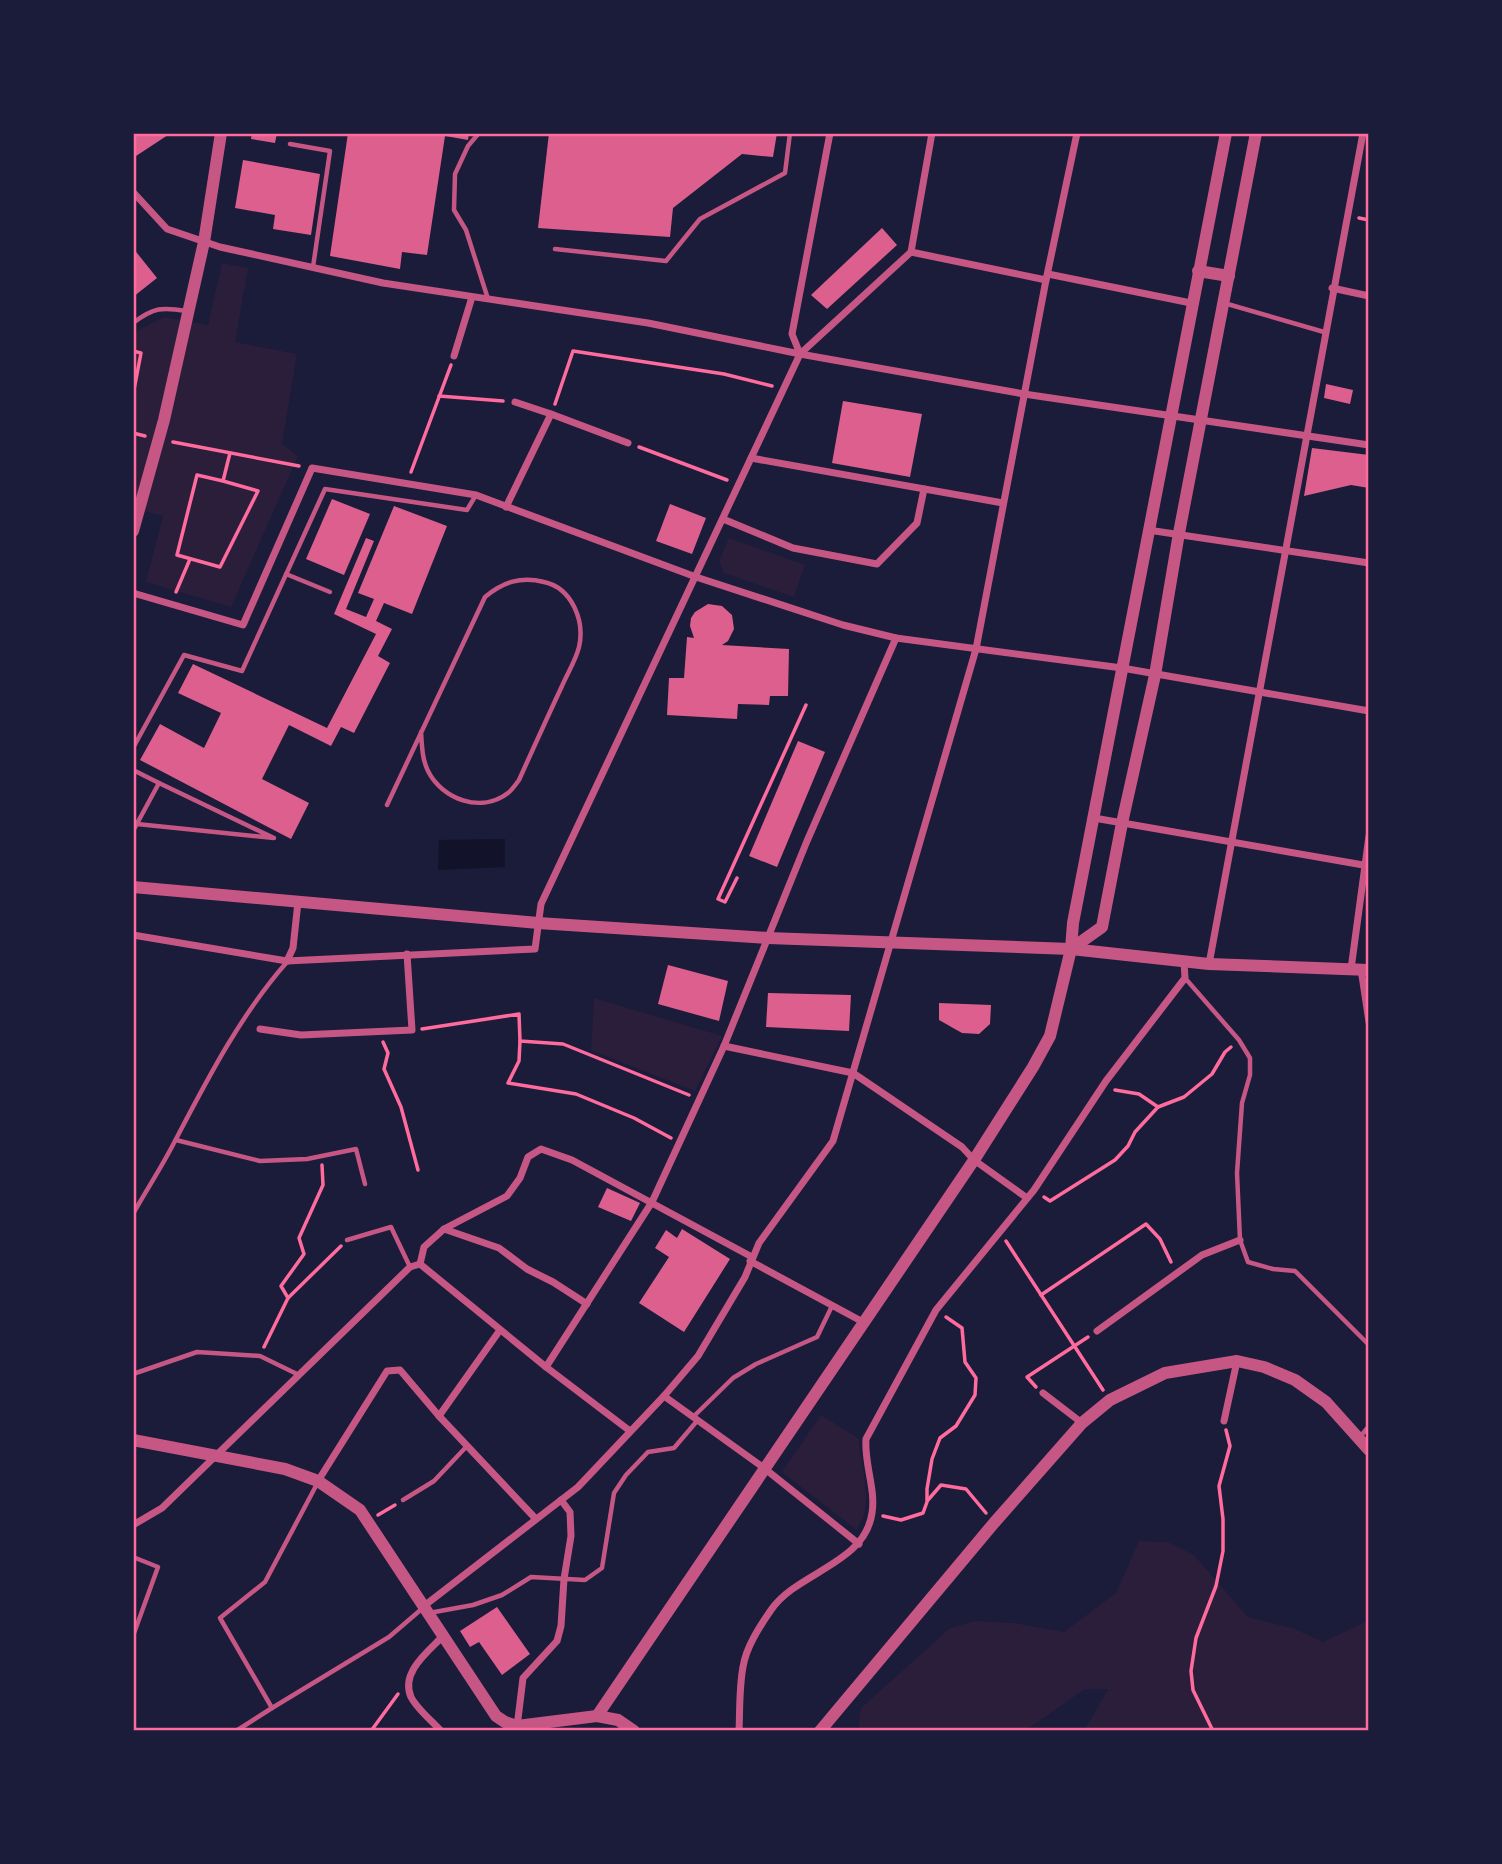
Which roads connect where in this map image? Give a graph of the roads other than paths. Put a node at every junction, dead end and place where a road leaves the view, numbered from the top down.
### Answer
1 (221, 133) edge
2 (479, 133) edge
3 (790, 133) edge
4 (830, 133) edge
5 (932, 133) edge
6 (1077, 133) edge
7 (1226, 133) edge
8 (1256, 133) edge
9 (1363, 133) edge
10 (290, 144) dead end
11 (133, 192) edge
12 (204, 242) junction
13 (555, 250) dead end
14 (911, 252) junction
15 (313, 268) junction
16 (1198, 271) junction
17 (1229, 276) junction
18 (1047, 277) junction
19 (1332, 288) junction
20 (1369, 296) edge
21 (472, 297) junction
22 (488, 299) junction
23 (1224, 302) junction
24 (1191, 303) junction
25 (188, 312) junction
26 (133, 323) edge
27 (1324, 332) junction
28 (800, 354) junction
29 (454, 356) road end
30 (1024, 394) junction
31 (515, 402) road end
32 (551, 414) junction
33 (1171, 416) junction
34 (1202, 420) junction
35 (1304, 436) junction
36 (628, 443) road end
37 (1369, 444) edge
38 (751, 458) junction
39 (924, 489) junction
40 (475, 495) junction
41 (1003, 503) junction
42 (506, 507) junction
43 (723, 519) junction
44 (1148, 530) junction
45 (133, 531) edge
46 (1179, 533) junction
47 (1285, 550) junction
48 (1369, 563) edge
49 (286, 574) junction
50 (696, 577) junction
51 (330, 592) dead end
52 (133, 593) edge
53 (896, 638) junction
54 (975, 649) junction
55 (1122, 668) junction
56 (1155, 675) junction
57 (1259, 692) junction
58 (1369, 711) edge
59 (421, 732) junction
60 (133, 748) edge
61 (133, 770) edge
62 (159, 783) junction
63 (387, 805) dead end
64 (1094, 818) junction
65 (1122, 823) junction
66 (137, 824) junction
67 (133, 831) edge
68 (1369, 836) edge
69 (1231, 843) junction
70 (1366, 866) edge
71 (133, 887) edge
72 (298, 902) junction
73 (538, 923) junction
74 (133, 935) edge
75 (768, 938) junction
76 (892, 943) junction
77 (1070, 949) junction
78 (407, 954) junction
79 (287, 961) junction
80 (1184, 962) junction
81 (1209, 964) junction
82 (1360, 969) edge
83 (1185, 978) junction
84 (1369, 1022) edge
85 (261, 1029) dead end
86 (724, 1046) junction
87 (853, 1073) junction
88 (176, 1140) junction
89 (974, 1160) junction
90 (365, 1184) dead end
91 (1027, 1198) junction
92 (652, 1202) junction
93 (133, 1214) edge
94 (444, 1228) junction
95 (348, 1240) road end
96 (1240, 1240) junction
97 (751, 1259) junction
98 (420, 1264) junction
99 (410, 1267) junction
100 (587, 1304) junction
101 (833, 1306) junction
102 (863, 1322) junction
103 (500, 1330) junction
104 (1097, 1331) road end
105 (1369, 1345) edge
106 (1237, 1361) junction
107 (547, 1367) junction
108 (133, 1374) edge
109 (300, 1376) junction
110 (1043, 1393) dead end
111 (664, 1396) junction
112 (439, 1416) junction
113 (696, 1419) junction
114 (1224, 1422) road end
115 (1082, 1423) junction
116 (1369, 1426) edge
117 (631, 1431) junction
118 (1359, 1438) junction
119 (133, 1440) edge
120 (467, 1446) junction
121 (1369, 1450) edge
122 (213, 1457) junction
123 (764, 1468) junction
124 (318, 1481) junction
125 (403, 1500) road end
126 (561, 1500) junction
127 (535, 1518) junction
128 (133, 1525) edge
129 (859, 1544) junction
130 (133, 1557) edge
131 (564, 1579) junction
132 (426, 1610) junction
133 (133, 1636) edge
134 (443, 1636) junction
135 (272, 1708) junction
136 (597, 1716) junction
137 (516, 1729) edge
138 (236, 1731) edge
139 (441, 1731) edge
140 (634, 1731) edge
141 (739, 1731) edge
142 (820, 1731) edge

1 - 12 street
2 - 22 lane
3 - 13 lane
4 - 28 street
5 - 14 street
6 - 18 street
7 - 16 street
8 - 17 street
9 - 19 street
10 - 15 lane
11 - 12 street
12 - 15 street
12 - 25 street
14 - 18 street
14 - 28 street
15 - 21 street
16 - 17 street
16 - 24 street
17 - 23 street
18 - 24 street
18 - 30 street
19 - 20 street
19 - 27 street
21 - 22 street
21 - 29 street
22 - 28 street
23 - 27 lane
23 - 34 street
24 - 33 street
25 - 26 lane
25 - 45 street
27 - 35 street
28 - 30 street
28 - 38 street
30 - 33 street
30 - 41 street
31 - 32 street
32 - 36 street
32 - 42 street
33 - 34 street
33 - 44 street
34 - 35 street
34 - 46 street
35 - 37 street
35 - 47 street
38 - 39 street
38 - 43 street
39 - 41 street
39 - 43 street
40 - 42 street
40 - 49 lane
40 - 52 street
41 - 54 street
42 - 50 street
43 - 50 street
44 - 46 street
44 - 55 street
46 - 47 street
46 - 56 street
47 - 48 street
47 - 57 street
49 - 51 lane
49 - 60 lane
50 - 53 street
50 - 73 street
53 - 54 street
53 - 75 street
54 - 55 street
54 - 76 street
55 - 56 street
55 - 64 street
56 - 57 street
56 - 65 street
57 - 58 street
57 - 69 street
59 - 59 lane
59 - 63 lane
61 - 62 lane
62 - 66 lane
62 - 66 lane
64 - 65 street
64 - 77 street
65 - 69 street
65 - 77 street
66 - 67 lane
68 - 70 street
69 - 70 street
69 - 81 street
70 - 82 street
71 - 72 street
72 - 73 street
72 - 79 street
73 - 75 street
73 - 78 street
74 - 79 street
75 - 76 street
75 - 86 street
76 - 77 street
76 - 87 street
77 - 80 street
77 - 89 street
78 - 79 street
78 - 85 street
79 - 88 lane
80 - 81 street
80 - 83 street
81 - 82 street
82 - 84 street
83 - 91 street
83 - 96 lane
86 - 87 street
86 - 92 street
87 - 89 street
87 - 97 street
88 - 90 lane
88 - 93 lane
89 - 91 street
89 - 102 street
91 - 129 street
92 - 94 street
92 - 97 street
92 - 100 street
94 - 98 street
94 - 100 street
95 - 99 lane
96 - 104 street
96 - 105 lane
97 - 101 street
97 - 111 street
98 - 99 street
98 - 103 street
99 - 109 street
100 - 107 street
101 - 102 street
101 - 113 lane
102 - 123 street
103 - 107 street
103 - 112 street
106 - 114 street
106 - 115 street
106 - 118 street
107 - 117 street
108 - 109 lane
109 - 122 street
110 - 115 street
111 - 113 street
111 - 117 street
112 - 120 street
112 - 124 street
113 - 123 street
113 - 131 lane
115 - 142 street
116 - 118 lane
117 - 126 street
118 - 121 street
119 - 122 street
120 - 125 lane
120 - 127 street
122 - 124 street
122 - 128 street
123 - 129 street
123 - 136 street
124 - 132 street
124 - 135 lane
126 - 127 street
126 - 131 street
127 - 132 street
129 - 141 street
130 - 133 lane
131 - 132 lane
131 - 137 street
132 - 134 street
132 - 135 lane
134 - 137 street
134 - 139 street
135 - 138 lane
136 - 137 street
136 - 140 street

